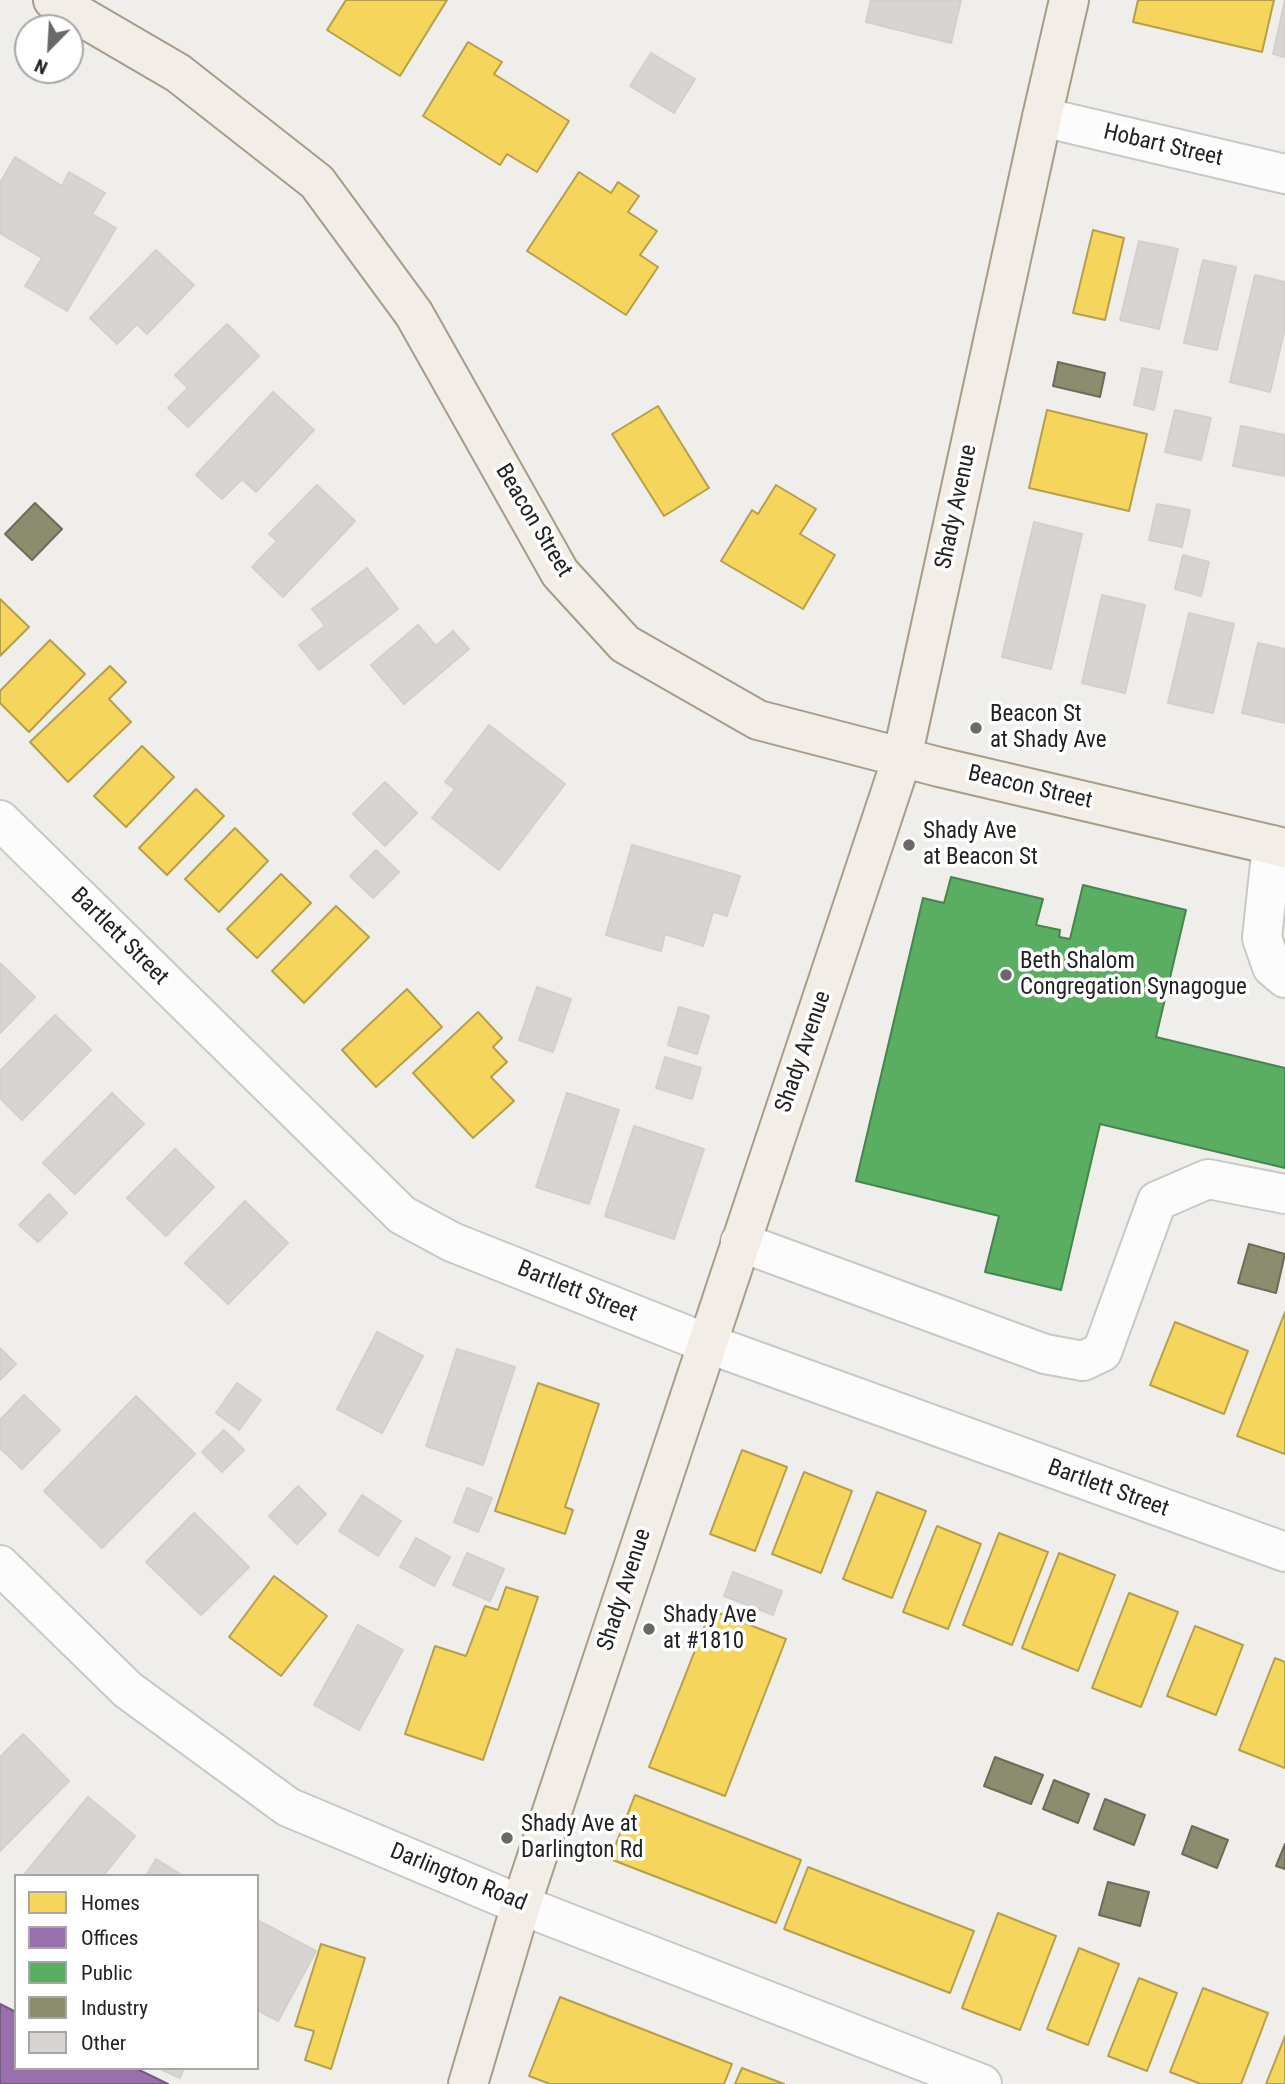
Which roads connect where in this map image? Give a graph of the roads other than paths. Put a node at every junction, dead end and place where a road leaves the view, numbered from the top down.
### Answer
1 (53, 0) edge
2 (1069, 0) edge
3 (1042, 117) junction
4 (1285, 174) edge
5 (902, 758) junction
6 (0, 820) edge
7 (1278, 847) edge
8 (1285, 978) edge
9 (1285, 1194) edge
10 (740, 1242) junction
11 (706, 1343) junction
12 (1285, 1552) edge
13 (0, 1564) edge
14 (521, 1905) junction
15 (468, 2084) edge
16 (982, 2084) edge

1 - 5 main road, Beacon Street
2 - 3 main road, Shady Avenue
3 - 4 street, Hobart Street
3 - 5 main road, Shady Avenue
5 - 7 main road, Beacon Street
5 - 10 main road, Shady Avenue
6 - 11 street, Bartlett Street
7 - 8 street
9 - 10 street
10 - 11 main road, Shady Avenue
11 - 12 street, Bartlett Street
11 - 14 main road, Shady Avenue
13 - 14 street, Darlington Road
14 - 15 main road, Shady Avenue
14 - 16 street, Darlington Road

